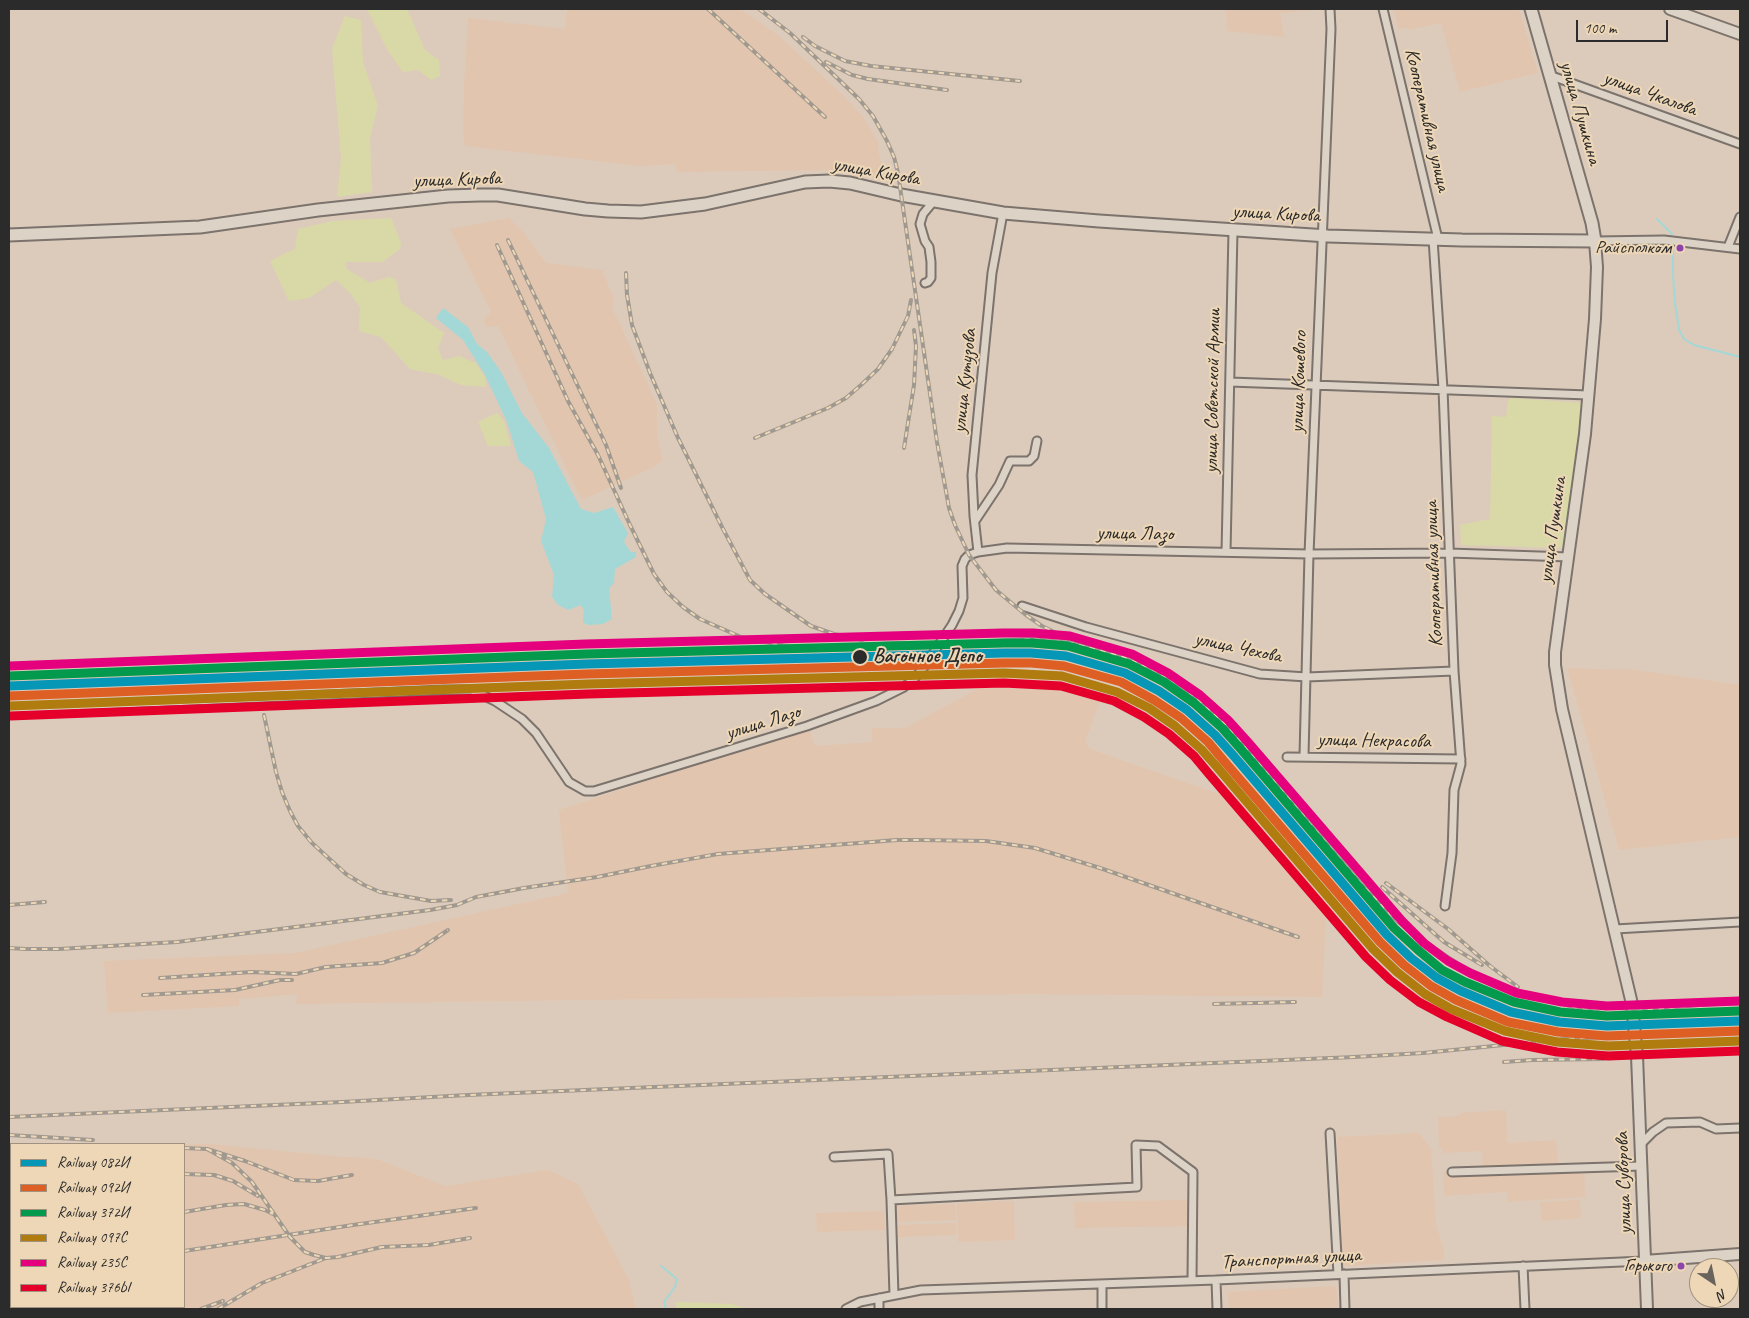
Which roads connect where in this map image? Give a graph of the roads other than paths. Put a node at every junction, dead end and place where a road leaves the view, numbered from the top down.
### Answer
1 (1330, 9) edge
2 (1383, 9) edge
3 (1531, 9) edge
4 (1670, 9) edge
5 (1740, 34) edge
6 (1549, 75) junction
7 (1740, 144) edge
8 (933, 202) junction
9 (1003, 213) junction
10 (1740, 217) edge
11 (1233, 231) junction
12 (9, 235) edge
13 (1321, 236) junction
14 (1435, 239) junction
15 (1595, 241) junction
16 (1728, 247) junction
17 (1740, 249) edge
18 (925, 283) dead end
19 (1230, 382) junction
20 (1315, 385) junction
21 (1443, 389) junction
22 (1588, 395) junction
23 (1037, 441) dead end
24 (974, 521) junction
25 (978, 552) junction
26 (1226, 552) junction
27 (1449, 553) junction
28 (1309, 554) junction
29 (1569, 557) junction
30 (1022, 606) dead end
31 (1454, 671) junction
32 (1307, 677) junction
33 (9, 709) edge
34 (1304, 756) junction
35 (1287, 757) dead end
36 (1461, 759) junction
37 (1445, 906) dead end
38 (1740, 922) edge
39 (1615, 929) junction
40 (1637, 1056) joint
41 (1740, 1128) edge
42 (1330, 1133) dead end
43 (1640, 1145) junction
44 (834, 1157) dead end
45 (1641, 1166) junction
46 (1452, 1172) dead end
47 (891, 1200) junction
48 (1740, 1254) edge
49 (1644, 1261) junction
50 (1523, 1266) junction
51 (1341, 1274) junction
52 (1192, 1280) junction
53 (1216, 1280) junction
54 (1102, 1284) junction
55 (894, 1294) junction
56 (879, 1298) junction
57 (846, 1309) edge
58 (879, 1309) edge
59 (1102, 1309) edge
60 (1217, 1309) edge
61 (1346, 1309) edge
62 (1525, 1309) edge
63 (1647, 1309) edge

1 - 13 street, улица Кошевого
2 - 14 street, Кооперативная улица
3 - 6 main road, улица Пушкина
4 - 5 main road
6 - 7 street, улица Чкалова
6 - 15 main road, улица Пушкина
8 - 9 main road, улица Кирова
8 - 12 main road, улица Кирова
8 - 18 street
9 - 11 main road, улица Кирова
9 - 24 street, улица Кутузова
10 - 16 street
11 - 13 main road, улица Кирова
11 - 19 street, улица Советской Армии
13 - 14 main road, улица Кирова
13 - 20 street, улица Кошевого
14 - 15 main road, улица Кирова
14 - 21 street, Кооперативная улица
15 - 16 street, улица Кирова
15 - 22 main road, улица Пушкина
16 - 17 street, улица Кирова
19 - 20 street
19 - 26 street, улица Советской Армии
20 - 21 street
20 - 28 street, улица Кошевого
21 - 22 street
21 - 27 street, Кооперативная улица
22 - 29 main road, улица Пушкина
23 - 24 street
24 - 25 street, улица Кутузова
25 - 26 street, улица Лазо
25 - 33 street, улица Лазо
26 - 28 street, улица Лазо
27 - 28 street, улица Лазо
27 - 29 street, улица Лазо
27 - 31 street, Кооперативная улица
28 - 32 street, улица Кошевого
29 - 39 main road, улица Пушкина
30 - 32 street, улица Чехова
31 - 32 street, улица Чехова
31 - 36 street, Кооперативная улица
32 - 34 street, улица Кошевого
34 - 35 street, улица Некрасова
34 - 36 street, улица Некрасова
36 - 37 street, Кооперативная улица
38 - 39 street
39 - 40 main road, улица Пушкина
40 - 43 main road, улица Суворова
41 - 43 street
42 - 51 street
43 - 45 main road, улица Суворова
44 - 47 street
45 - 46 street
45 - 49 main road, улица Суворова
47 - 52 street
47 - 55 street
48 - 49 main road, Транспортная улица
49 - 50 street, Транспортная улица
49 - 63 main road, улица Суворова
50 - 51 street, Транспортная улица
50 - 62 street
51 - 53 street, Транспортная улица
51 - 61 street
52 - 53 street, Транспортная улица
52 - 54 street, Транспортная улица
53 - 60 street
54 - 55 street, Транспортная улица
54 - 59 street
55 - 56 street, Транспортная улица
56 - 57 street, Транспортная улица
56 - 58 street

